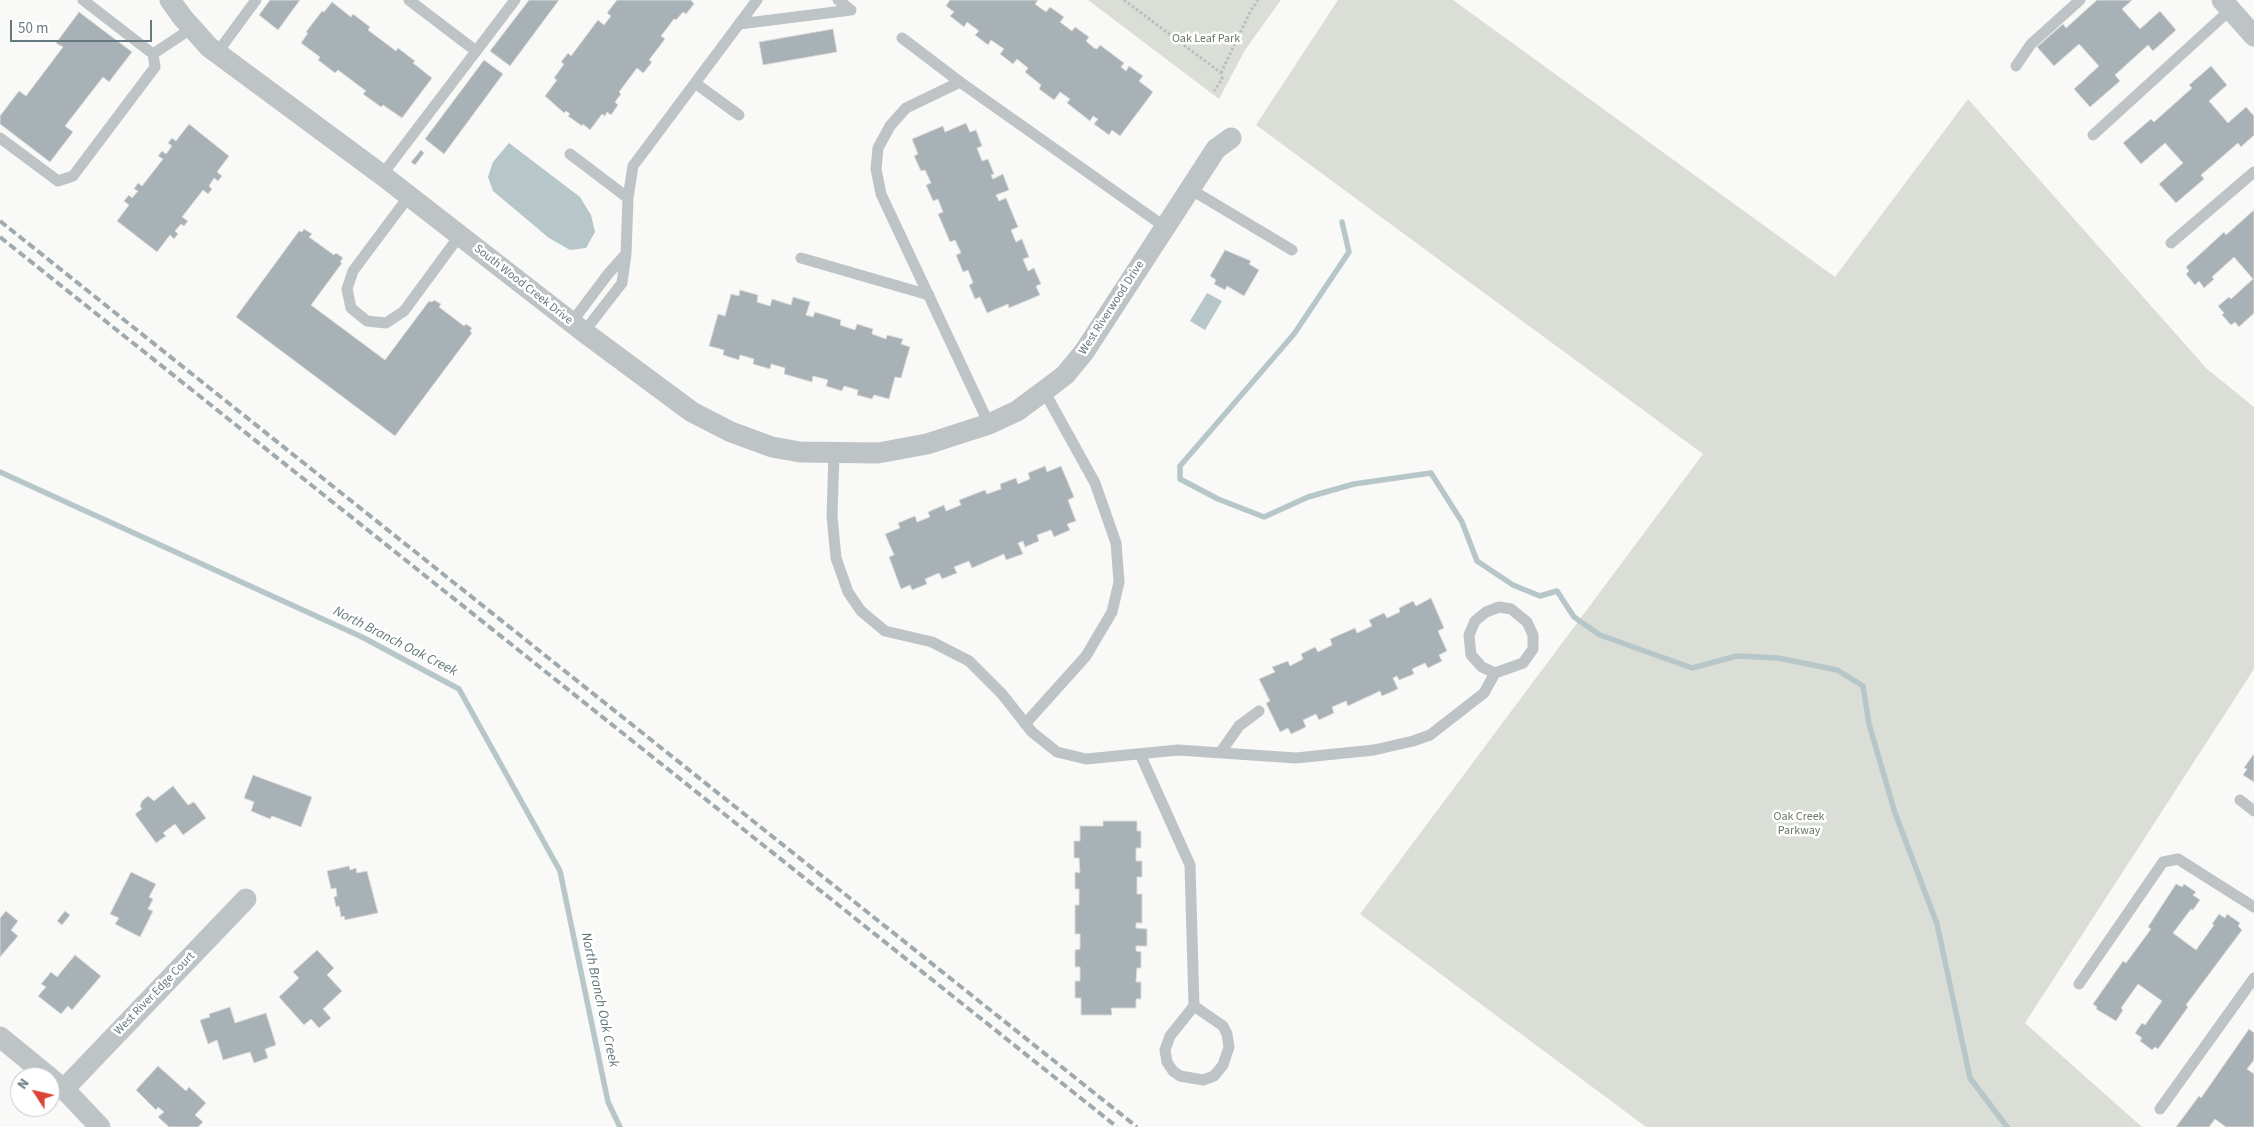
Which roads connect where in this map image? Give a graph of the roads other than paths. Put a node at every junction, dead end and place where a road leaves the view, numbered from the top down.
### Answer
1 (83, 0) edge
2 (170, 0) edge
3 (256, 0) edge
4 (409, 0) edge
5 (514, 0) edge
6 (757, 0) edge
7 (838, 0) edge
8 (2080, 0) edge
9 (2226, 5) edge
10 (739, 24) junction
11 (192, 28) junction
12 (2254, 36) edge
13 (902, 38) dead end
14 (476, 51) junction
15 (217, 53) junction
16 (153, 54) junction
17 (2016, 66) dead end
18 (960, 82) junction
19 (695, 83) junction
20 (739, 115) dead end
21 (2094, 135) dead end
22 (0, 138) edge
23 (1231, 138) dead end
24 (570, 154) dead end
25 (2254, 172) edge
26 (382, 175) junction
27 (1190, 189) junction
28 (409, 196) junction
29 (628, 198) junction
30 (1165, 227) junction
31 (460, 235) junction
32 (2171, 243) dead end
33 (1292, 250) dead end
34 (626, 254) junction
35 (801, 258) dead end
36 (929, 295) junction
37 (578, 327) junction
38 (1044, 391) junction
39 (990, 424) junction
40 (927, 444) joint
41 (834, 454) junction
42 (1494, 673) junction
43 (1259, 711) dead end
44 (1025, 724) junction
45 (1220, 753) junction
46 (1140, 754) junction
47 (2240, 800) dead end
48 (2254, 810) edge
49 (246, 899) dead end
50 (2254, 908) edge
51 (2254, 978) edge
52 (2079, 984) dead end
53 (1194, 1006) junction
54 (0, 1037) edge
55 (38, 1067) edge
56 (60, 1076) edge
57 (60, 1086) edge
58 (2160, 1109) dead end
59 (100, 1127) edge

1 - 16 lane
2 - 11 street, South Wood Creek Drive
3 - 15 lane
4 - 14 lane
5 - 14 lane
6 - 10 lane
7 - 10 lane
8 - 17 lane
9 - 12 street
9 - 21 lane
10 - 19 lane
11 - 15 street, South Wood Creek Drive
11 - 16 lane
13 - 18 lane
14 - 26 lane
15 - 26 street, South Wood Creek Drive
16 - 22 lane
18 - 30 lane
18 - 36 lane
19 - 20 lane
19 - 29 lane
23 - 27 street, West Riverwood Drive
24 - 29 lane
25 - 32 lane
26 - 28 street, South Wood Creek Drive
27 - 30 street, West Riverwood Drive
27 - 33 lane
28 - 31 street, South Wood Creek Drive
28 - 31 lane
29 - 34 lane
30 - 38 street, West Riverwood Drive
31 - 37 street, South Wood Creek Drive
34 - 37 lane
34 - 37 lane
35 - 36 lane
36 - 39 lane
37 - 41 street, South Wood Creek Drive
38 - 39 street, West Riverwood Drive
38 - 44 lane
39 - 40 street, West Riverwood Drive
40 - 41 street, South Wood Creek Drive
41 - 44 lane
42 - 42 lane
42 - 45 lane
43 - 45 lane
44 - 46 lane
45 - 46 lane
46 - 53 lane
47 - 48 lane
49 - 56 street, West River Edge Court
50 - 52 lane
51 - 58 lane
53 - 53 lane
54 - 55 street
57 - 59 street

